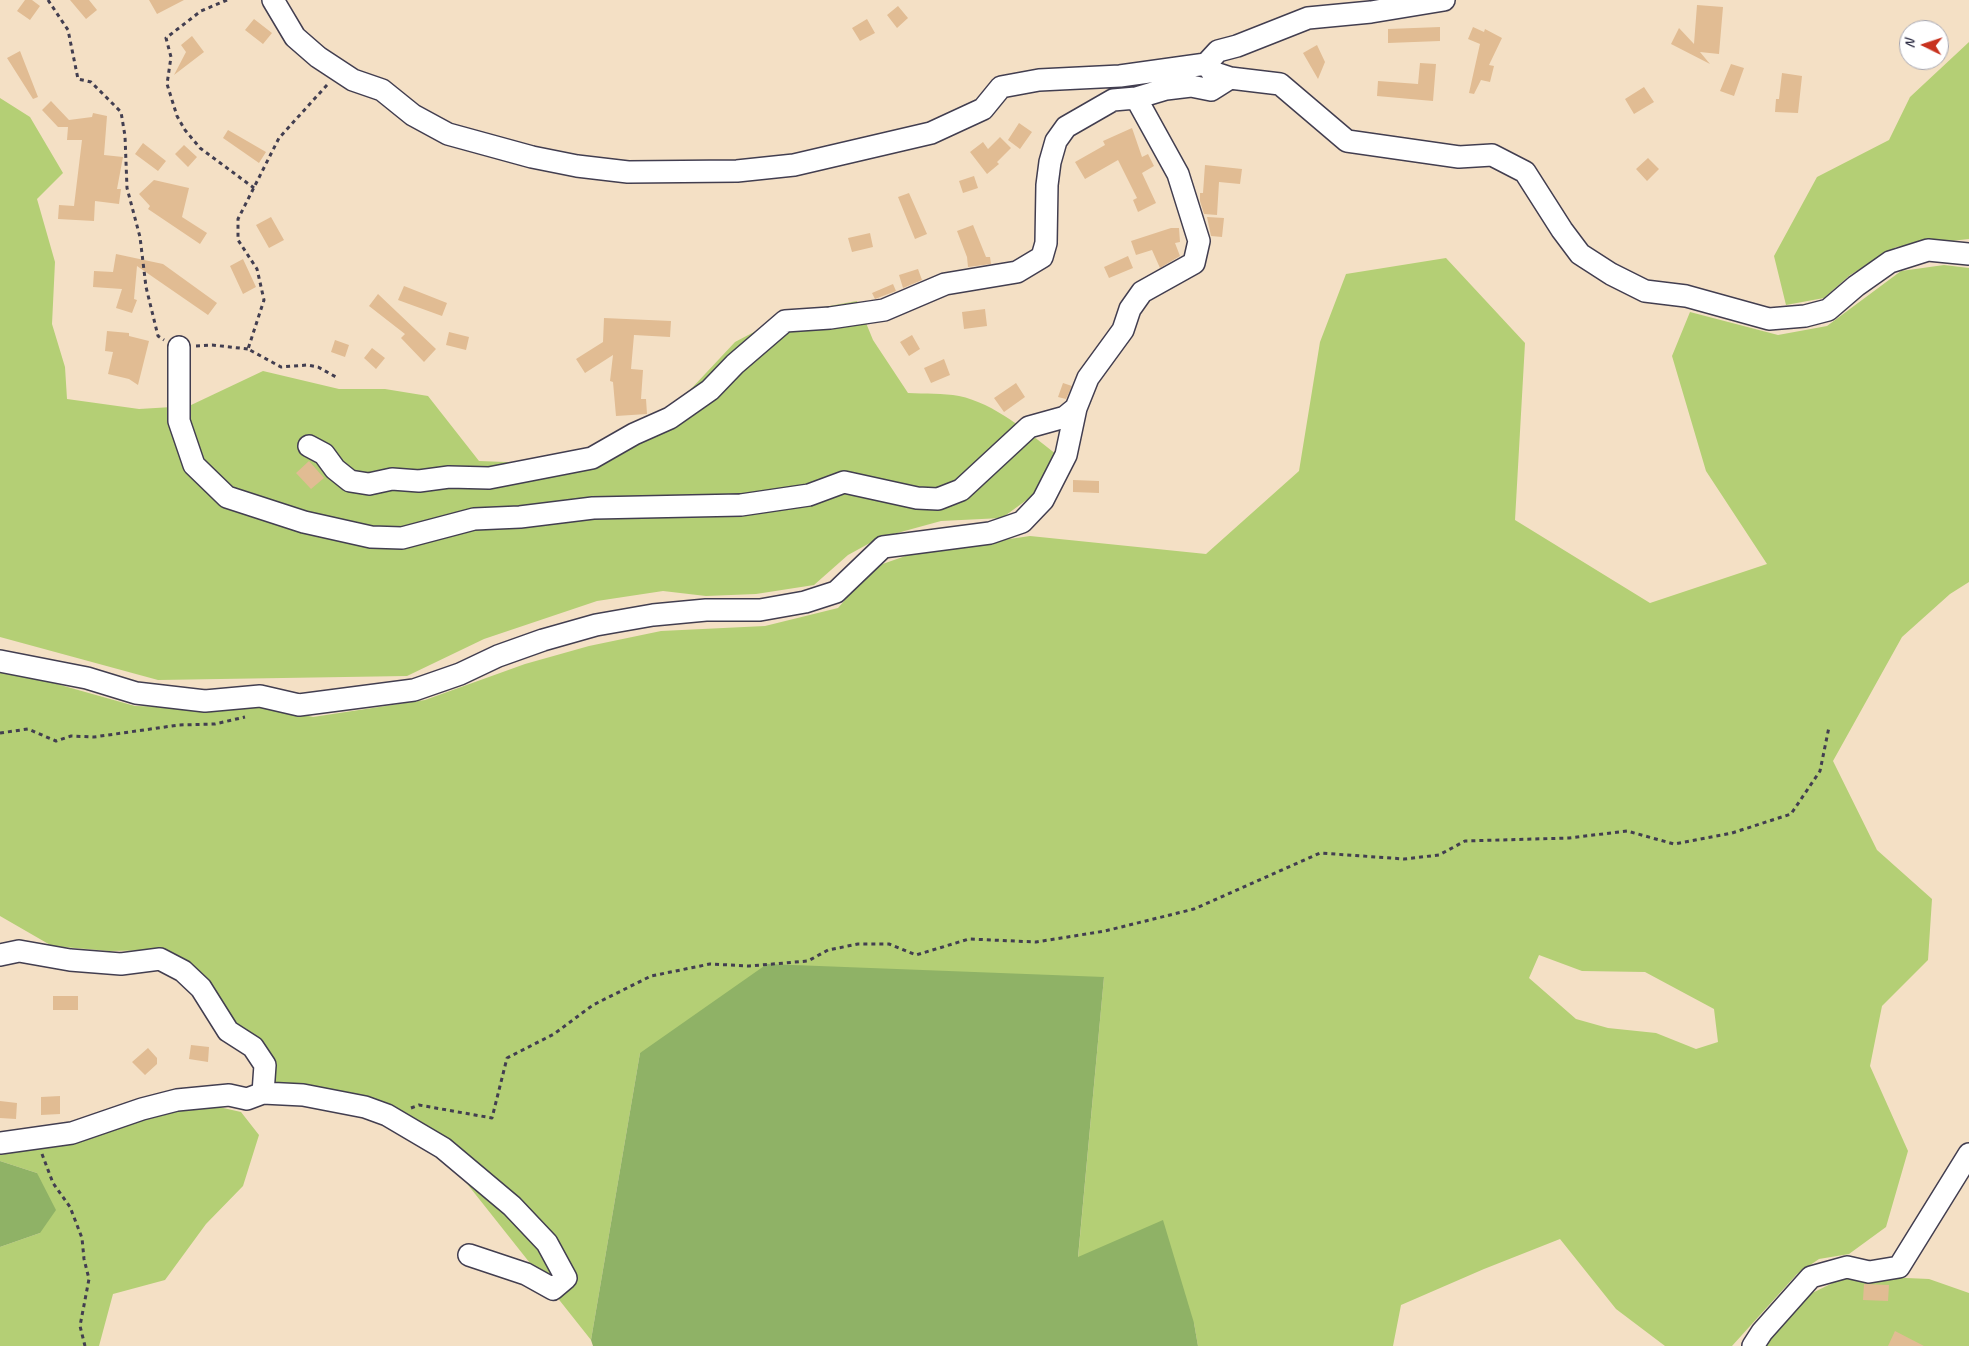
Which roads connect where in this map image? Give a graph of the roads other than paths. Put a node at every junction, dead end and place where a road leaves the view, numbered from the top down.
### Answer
1 (273, 0) edge
2 (1444, 0) edge
3 (1206, 64) junction
4 (1230, 78) junction
5 (1136, 98) junction
6 (1969, 254) edge
7 (179, 347) road end
8 (1076, 408) junction
9 (309, 446) dead end
10 (0, 661) edge
11 (0, 955) edge
12 (263, 1093) junction
13 (0, 1143) edge
14 (1969, 1154) edge
15 (468, 1255) dead end
16 (1753, 1346) edge

1 - 3 street
2 - 3 street
3 - 4 street
4 - 5 street
4 - 6 street
5 - 8 street
5 - 9 street
7 - 8 street
8 - 10 street
11 - 12 street
12 - 13 street
12 - 15 street
14 - 16 street

